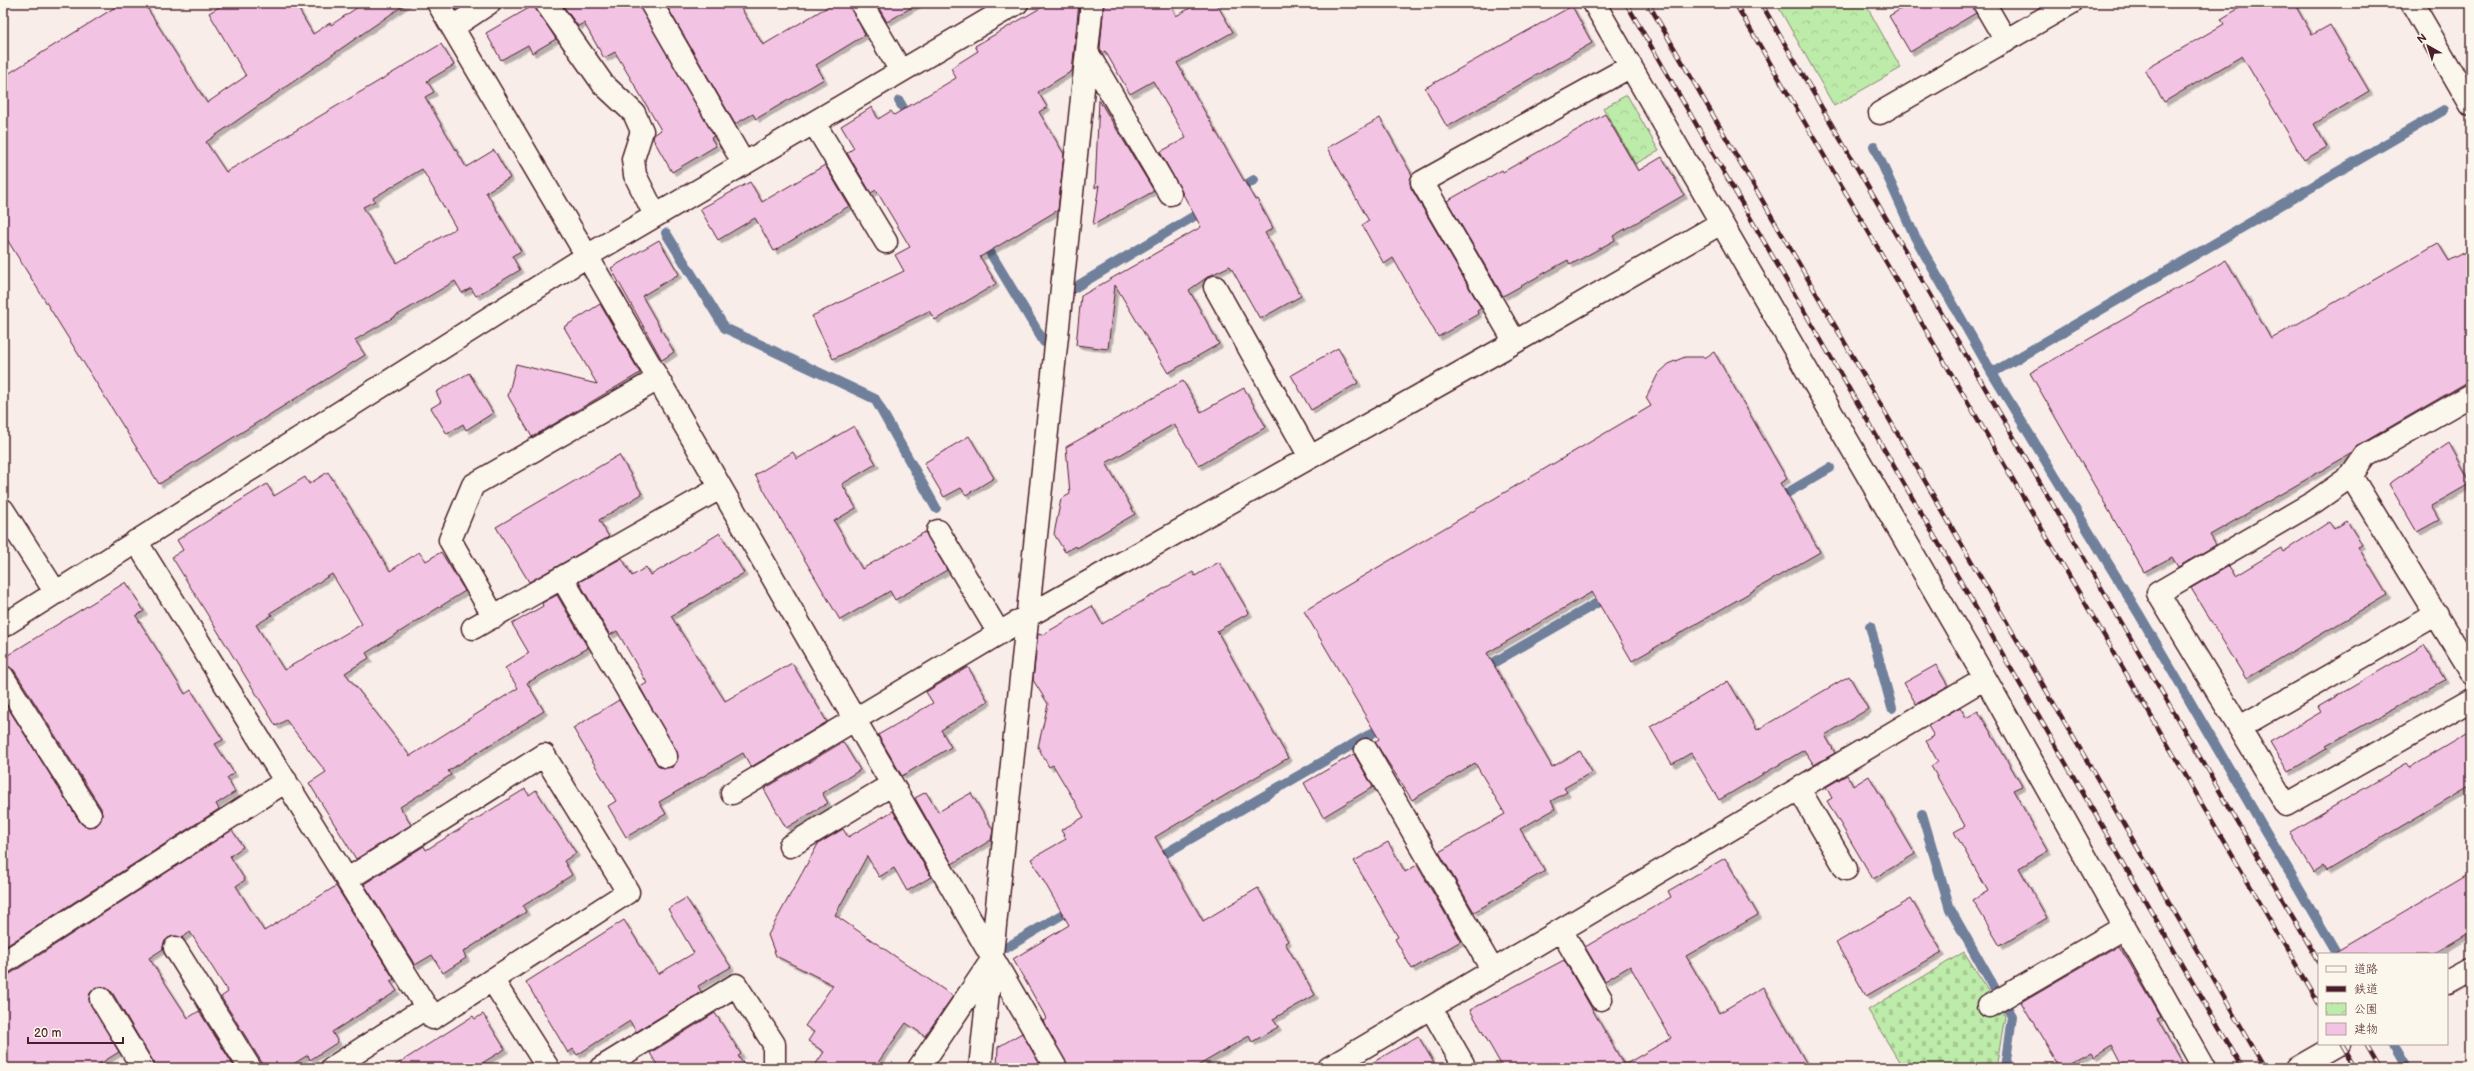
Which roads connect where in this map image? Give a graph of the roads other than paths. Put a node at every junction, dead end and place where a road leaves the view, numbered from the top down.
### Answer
1 (438, 3) edge
2 (489, 3) edge
3 (546, 3) edge
4 (651, 3) edge
5 (861, 3) edge
6 (1017, 3) edge
7 (1092, 3) edge
8 (1594, 3) edge
9 (1984, 3) edge
10 (2071, 3) edge
11 (2412, 3) edge
12 (453, 27) junction
13 (2006, 40) junction
14 (1087, 52) junction
15 (1630, 66) junction
16 (900, 71) junction
17 (2464, 76) edge
18 (2471, 105) edge
19 (1880, 113) dead end
20 (814, 122) junction
21 (744, 164) junction
22 (1170, 194) dead end
23 (656, 215) junction
24 (1721, 222) junction
25 (886, 242) dead end
26 (587, 256) junction
27 (1215, 287) dead end
28 (1515, 342) junction
29 (658, 379) junction
30 (2471, 395) edge
31 (1310, 457) junction
32 (2351, 476) junction
33 (720, 488) junction
34 (3, 510) edge
35 (938, 531) dead end
36 (136, 541) junction
37 (562, 578) junction
38 (56, 593) junction
39 (2437, 614) junction
40 (1028, 616) junction
41 (494, 617) junction
42 (3, 626) edge
43 (473, 628) dead end
44 (999, 633) junction
45 (2471, 672) edge
46 (3, 677) edge
47 (1985, 678) junction
48 (2471, 700) edge
49 (854, 720) junction
50 (2240, 727) junction
51 (1366, 750) dead end
52 (666, 756) dead end
53 (286, 781) junction
54 (891, 785) junction
55 (1798, 789) junction
56 (732, 793) dead end
57 (90, 815) dead end
58 (790, 846) dead end
59 (1846, 869) dead end
60 (348, 879) junction
61 (2124, 927) junction
62 (1561, 930) junction
63 (174, 948) dead end
64 (992, 960) junction
65 (3, 963) edge
66 (2471, 970) edge
67 (1493, 971) junction
68 (493, 981) junction
69 (2448, 982) edge
70 (101, 999) dead end
71 (1601, 999) dead end
72 (1989, 1006) dead end
73 (427, 1007) junction
74 (1431, 1008) junction
75 (2337, 1045) edge
76 (1463, 1064) dead end
77 (143, 1068) edge
78 (250, 1068) edge
79 (332, 1068) edge
80 (548, 1068) edge
81 (601, 1068) edge
82 (774, 1068) edge
83 (919, 1068) edge
84 (980, 1068) edge
85 (1056, 1068) edge
86 (1329, 1068) edge
87 (2204, 1068) edge
88 (2298, 1068) edge

1 - 12 street
2 - 12 street
3 - 23 street
4 - 21 street
5 - 16 street
6 - 16 street
7 - 14 street
8 - 15 street
9 - 13 street
10 - 13 street
11 - 17 street
12 - 26 street
13 - 19 street
14 - 22 street
14 - 40 street
15 - 24 street
15 - 28 street
16 - 20 street
17 - 18 street
20 - 21 street
20 - 25 street
21 - 23 street
23 - 26 street
24 - 28 street
24 - 47 street
26 - 29 street
26 - 36 street
27 - 31 street
28 - 31 street
29 - 33 street
29 - 41 street
30 - 32 street
31 - 40 street
32 - 39 street
32 - 50 street
33 - 37 street
33 - 49 street
34 - 38 street
35 - 44 street
36 - 38 street
36 - 53 street
37 - 41 street
37 - 52 street
38 - 42 street
39 - 45 street
39 - 50 street
40 - 44 street
40 - 64 street
41 - 43 street
44 - 49 street
46 - 57 street
47 - 55 street
47 - 61 street
48 - 50 street
49 - 54 street
49 - 56 street
51 - 67 street
53 - 60 street
53 - 65 street
54 - 58 street
54 - 64 street
55 - 59 street
55 - 62 street
60 - 68 street
60 - 73 street
61 - 72 street
61 - 87 street
62 - 67 street
62 - 71 street
63 - 78 street
64 - 83 street
64 - 84 street
64 - 85 street
66 - 69 street
67 - 74 street
68 - 73 street
68 - 80 street
70 - 77 street
73 - 79 street
74 - 76 street
74 - 86 street
75 - 88 street
81 - 82 street

